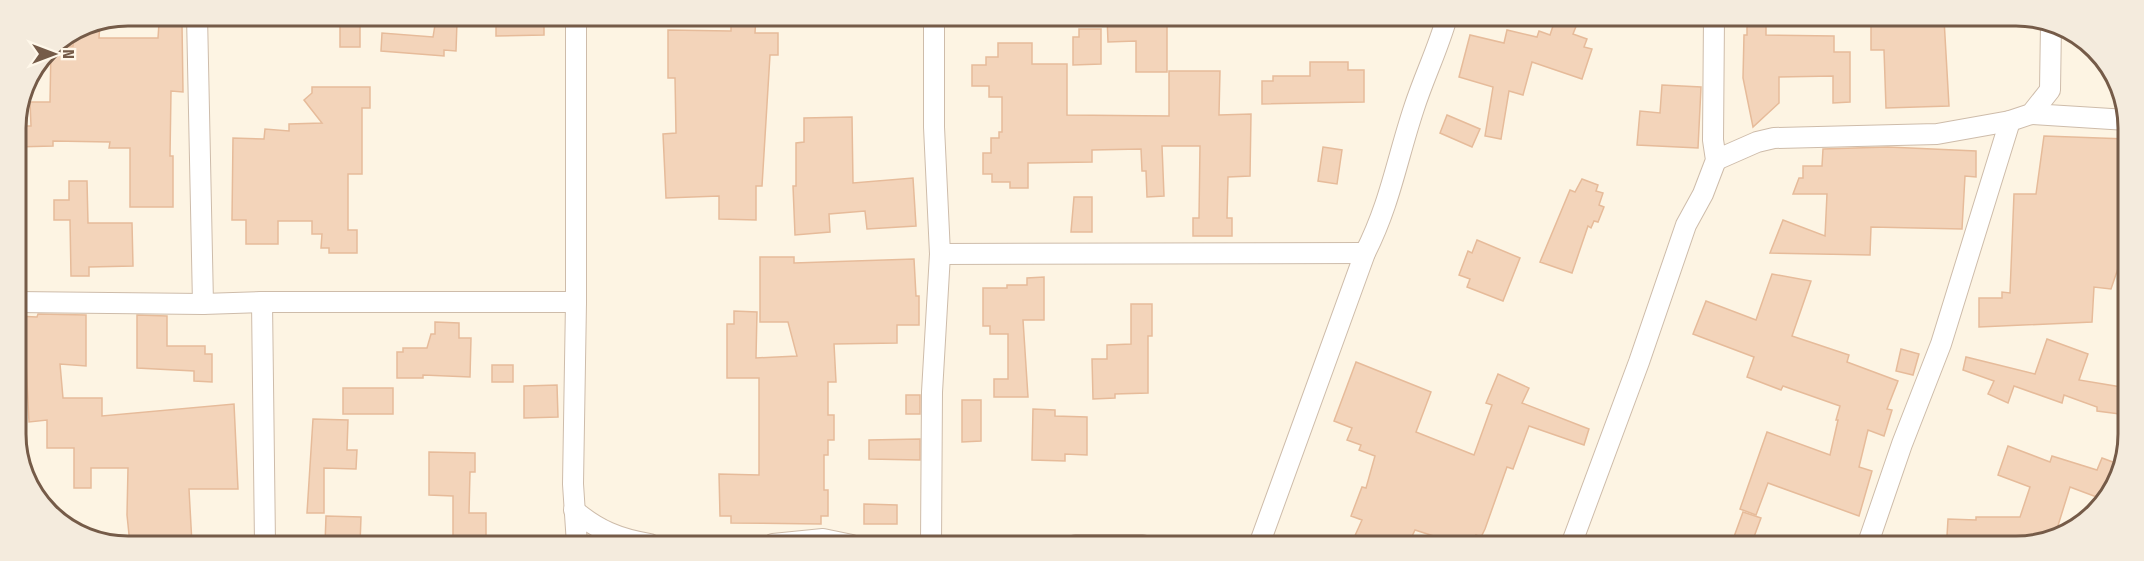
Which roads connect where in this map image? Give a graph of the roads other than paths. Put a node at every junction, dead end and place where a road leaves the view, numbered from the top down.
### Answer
1 (197, 26) edge
2 (576, 26) edge
3 (934, 26) edge
4 (1444, 26) edge
5 (1714, 26) edge
6 (2051, 32) edge
7 (2031, 114) junction
8 (2118, 119) edge
9 (2010, 121) junction
10 (1716, 160) junction
11 (940, 254) junction
12 (1365, 254) junction
13 (26, 302) edge
14 (262, 302) junction
15 (576, 302) junction
16 (203, 304) junction
17 (574, 510) junction
18 (1262, 535) edge
19 (1575, 535) edge
20 (1871, 535) edge
21 (265, 536) edge
22 (576, 536) edge
23 (613, 536) edge
24 (931, 536) edge

1 - 16 street
2 - 15 street
3 - 11 street
4 - 12 street
5 - 10 street
6 - 7 street
7 - 8 street
7 - 9 street
9 - 10 street
9 - 20 street
10 - 19 street
11 - 12 street
11 - 24 street
12 - 18 street
13 - 16 street
14 - 15 street
14 - 16 street
14 - 21 street
15 - 17 street
17 - 22 street
17 - 23 street

